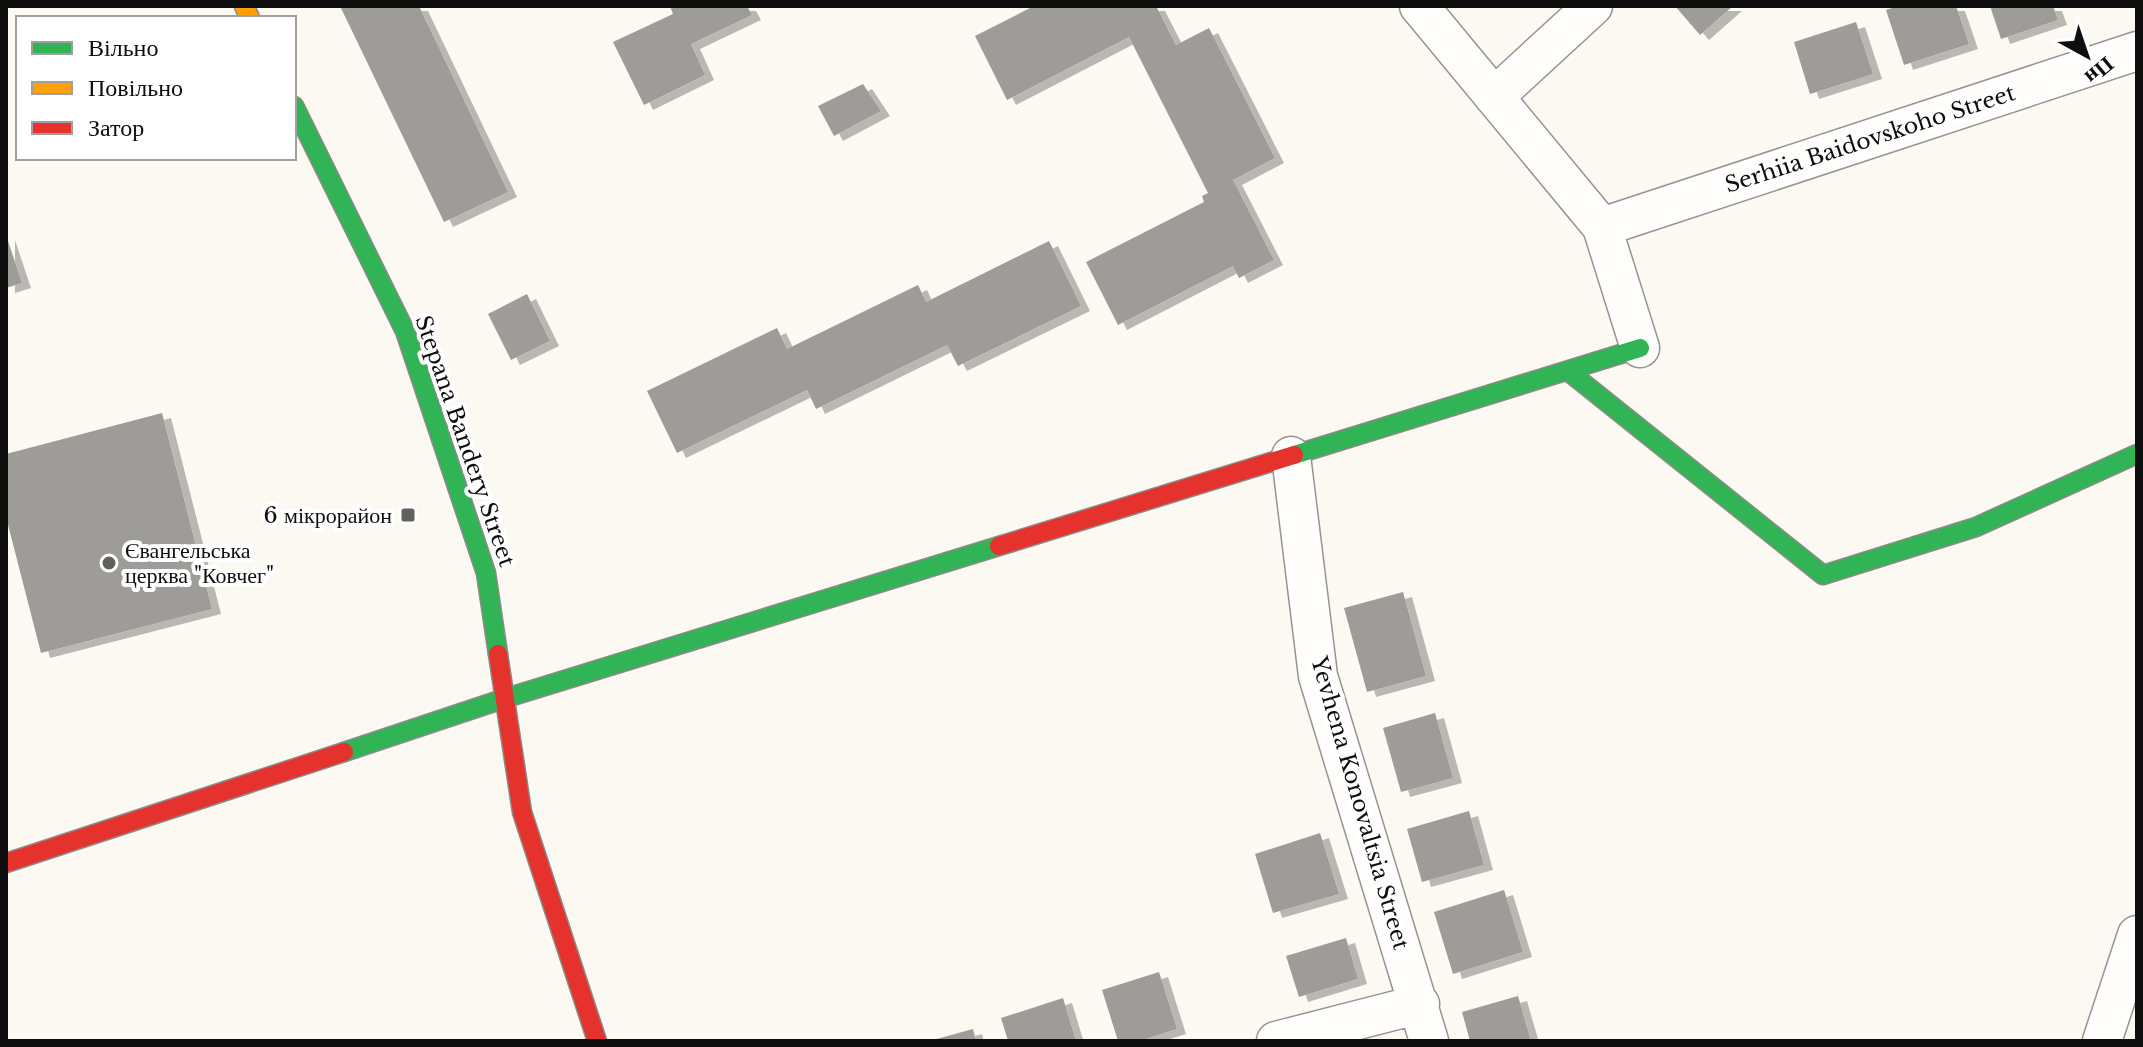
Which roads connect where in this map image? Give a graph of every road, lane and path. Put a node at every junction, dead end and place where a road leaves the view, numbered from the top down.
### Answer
1 (1419, 6) edge
2 (1593, 6) edge
3 (2137, 51) edge
4 (1494, 97) junction
5 (296, 110) edge
6 (1602, 227) junction
7 (1640, 348) joint
8 (1568, 371) junction
9 (2137, 454) edge
10 (1291, 456) junction
11 (506, 698) junction
12 (6, 863) edge
13 (2137, 935) edge
14 (1420, 1004) junction
15 (597, 1041) edge
16 (1276, 1041) edge
17 (1429, 1041) edge
18 (2102, 1041) edge

1 - 4 street
2 - 4 street
3 - 6 street, Serhiia Baidovskoho Street
4 - 6 street
5 - 11 street, Stepana Bandery Street
6 - 7 street
7 - 8 street
8 - 9 street
8 - 10 street
10 - 11 street
10 - 14 street, Yevhena Konovaltsia Street
11 - 12 street
11 - 15 street, Stepana Bandery Street
13 - 18 street
14 - 16 street
14 - 17 street, Yevhena Konovaltsia Street

